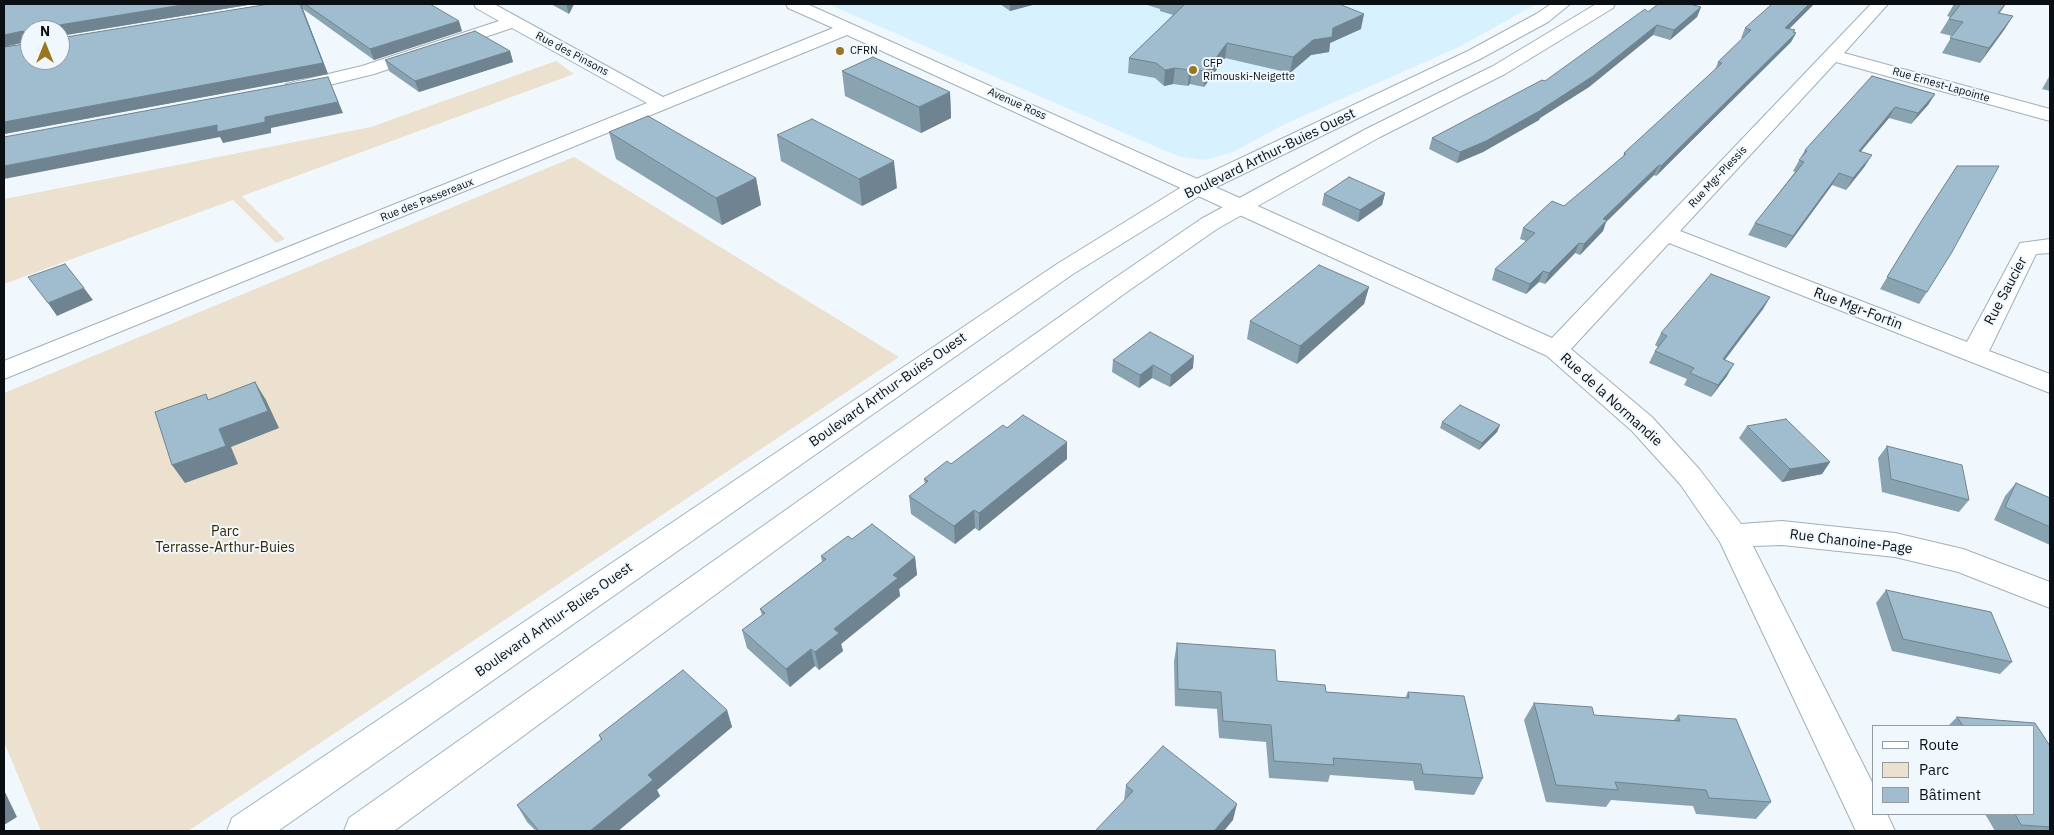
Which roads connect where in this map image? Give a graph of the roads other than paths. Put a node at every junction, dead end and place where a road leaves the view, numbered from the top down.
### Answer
1 (482, 4) edge
2 (794, 4) edge
3 (1562, 4) edge
4 (1607, 4) edge
5 (1880, 4) edge
6 (512, 22) junction
7 (849, 28) junction
8 (1832, 55) junction
9 (272, 92) edge
10 (662, 104) junction
11 (2050, 115) edge
12 (1196, 188) junction
13 (1238, 206) junction
14 (1666, 233) junction
15 (2050, 246) edge
16 (1556, 350) junction
17 (1975, 354) junction
18 (4, 370) edge
19 (2050, 384) edge
20 (1733, 536) junction
21 (2050, 595) edge
22 (246, 831) edge
23 (363, 831) edge
24 (1876, 831) edge

1 - 6 street, Rue des Pinsons
2 - 7 street, Avenue Ross
3 - 12 street, Boulevard Arthur-Buies Ouest
4 - 13 street, Boulevard Arthur-Buies Ouest
5 - 8 street, Rue Mgr-Plessis
6 - 9 street
6 - 10 street, Rue des Pinsons
7 - 10 street, Rue des Passereaux
7 - 12 street, Avenue Ross
8 - 11 street, Rue Ernest-Lapointe
8 - 14 street, Rue Mgr-Plessis
10 - 18 street, Rue des Passereaux
12 - 13 street, Avenue Ross
12 - 22 street, Boulevard Arthur-Buies Ouest
13 - 16 street, Rue de la Normandie
13 - 23 street, Boulevard Arthur-Buies Ouest
14 - 16 street, Rue Mgr-Plessis
14 - 17 street, Rue Mgr-Fortin
15 - 17 street, Rue Saucier
16 - 20 street, Rue de la Normandie
17 - 19 street, Rue Mgr-Fortin
20 - 21 street, Rue Chanoine-Page
20 - 24 street, Rue de la Normandie

